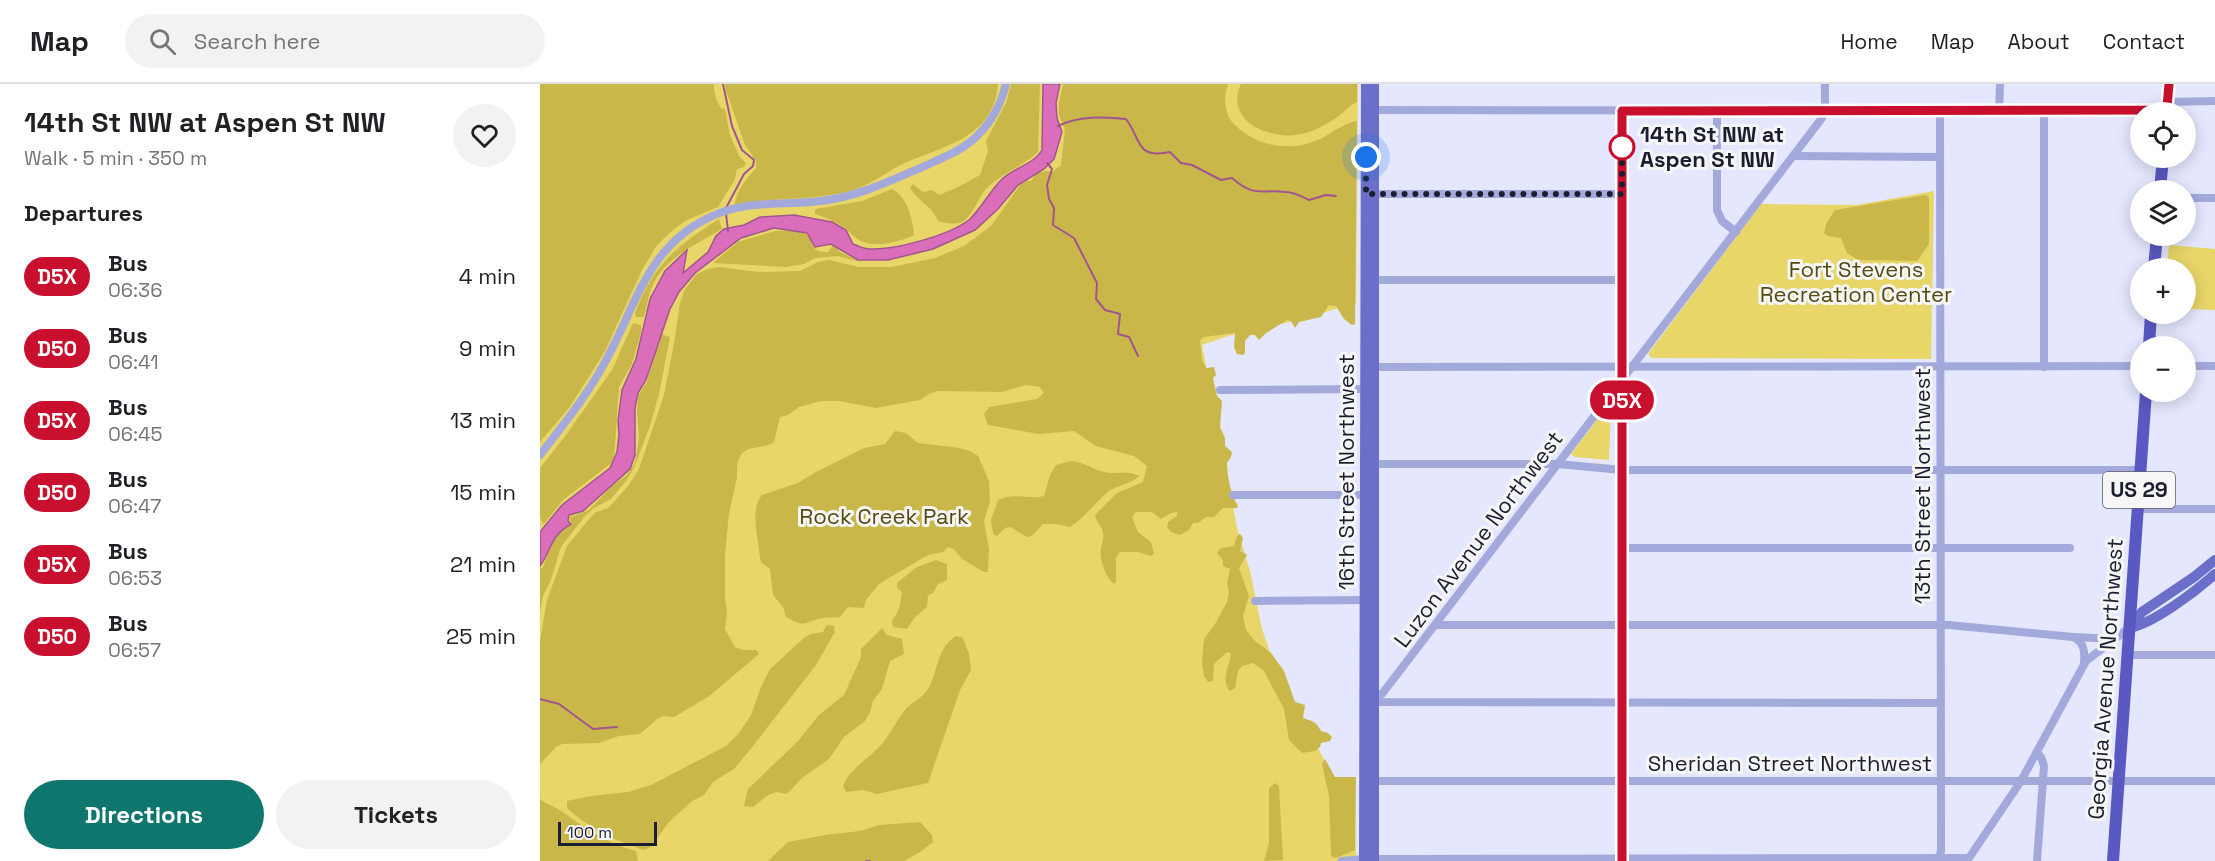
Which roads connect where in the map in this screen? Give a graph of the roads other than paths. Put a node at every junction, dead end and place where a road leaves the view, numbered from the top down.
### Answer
1 (1006, 84) edge
2 (1366, 84) edge
3 (1374, 84) edge
4 (1825, 84) edge
5 (2000, 84) edge
6 (2169, 84) edge
7 (2215, 101) edge
8 (2167, 102) edge
9 (2196, 103) edge
10 (1370, 110) junction
11 (2130, 110) edge
12 (1622, 111) junction
13 (1717, 111) junction
14 (1825, 111) junction
15 (1940, 111) junction
16 (1999, 111) junction
17 (2044, 111) junction
18 (1793, 156) junction
19 (1940, 157) junction
20 (1370, 194) junction
21 (1622, 194) junction
22 (2196, 198) edge
23 (2215, 198) edge
24 (1736, 232) junction
25 (1370, 280) junction
26 (1622, 280) junction
27 (1940, 366) junction
28 (2044, 366) junction
29 (2130, 366) edge
30 (2196, 366) edge
31 (2215, 366) edge
32 (1370, 367) junction
33 (1626, 367) junction
34 (1622, 378) junction
35 (1369, 389) junction
36 (1220, 390) dead end
37 (2145, 402) edge
38 (540, 455) edge
39 (1369, 464) junction
40 (1558, 464) junction
41 (1622, 470) junction
42 (1940, 470) junction
43 (2140, 470) junction
44 (1233, 495) dead end
45 (1369, 495) junction
46 (2138, 509) junction
47 (2215, 509) edge
48 (1622, 548) junction
49 (1941, 548) junction
50 (2070, 548) dead end
51 (2215, 560) edge
52 (2215, 574) edge
53 (2196, 583) junction
54 (1369, 600) junction
55 (1255, 601) dead end
56 (1436, 625) junction
57 (1622, 625) junction
58 (1940, 625) junction
59 (2129, 628) junction
60 (2073, 637) junction
61 (2115, 639) junction
62 (2215, 655) edge
63 (2127, 656) junction
64 (2084, 663) junction
65 (1369, 698) junction
66 (1622, 703) junction
67 (1941, 703) junction
68 (2037, 753) junction
69 (1369, 781) junction
70 (1622, 781) junction
71 (1941, 781) junction
72 (2021, 781) junction
73 (2043, 781) junction
74 (2118, 781) junction
75 (2215, 781) edge
76 (1369, 860) edge
77 (1622, 860) edge
78 (1940, 860) edge
79 (1967, 860) edge
80 (1342, 861) edge
81 (2037, 861) edge
82 (2113, 861) edge

1 - 38 street
2 - 10 main road, 16th Street Northwest
3 - 10 main road, 16th Street Northwest
4 - 14 street
5 - 16 street
6 - 8 highway
7 - 9 street
10 - 12 street
10 - 20 main road, 16th Street Northwest
11 - 17 street
12 - 13 street
12 - 21 street
13 - 14 street
13 - 24 street
14 - 15 street
14 - 18 street, Luzon Avenue Northwest
15 - 16 street
15 - 19 street, 13th Street Northwest
16 - 17 street
17 - 28 street
18 - 19 street
18 - 24 street, Luzon Avenue Northwest
19 - 27 street, 13th Street Northwest
20 - 21 street
20 - 25 main road, 16th Street Northwest
21 - 26 street
22 - 23 street
24 - 33 street, Luzon Avenue Northwest
25 - 26 street
25 - 32 main road, 16th Street Northwest
26 - 33 street
27 - 28 street
27 - 33 street
27 - 42 street, 13th Street Northwest
28 - 29 street
30 - 31 street
32 - 33 street
32 - 35 main road, 16th Street Northwest
33 - 34 street, Luzon Avenue Northwest
34 - 40 street, Luzon Avenue Northwest
34 - 41 street
35 - 36 street
35 - 39 main road, 16th Street Northwest
37 - 43 highway, Georgia Avenue Northwest / US 29
39 - 40 street
39 - 45 main road, 16th Street Northwest
40 - 41 street
40 - 56 street, Luzon Avenue Northwest
41 - 42 street
41 - 48 street
42 - 43 street
42 - 49 street, 13th Street Northwest
43 - 46 highway, Georgia Avenue Northwest / US 29
44 - 45 street
45 - 54 main road, 16th Street Northwest
46 - 47 street
46 - 59 highway, Georgia Avenue Northwest / US 29
48 - 49 street
48 - 57 street
49 - 50 street
49 - 58 street, 13th Street Northwest
51 - 53 main road
52 - 53 main road
53 - 59 main road
54 - 55 street
54 - 65 main road, 16th Street Northwest
56 - 57 street
56 - 65 street, Luzon Avenue Northwest
57 - 58 street
57 - 66 street
58 - 60 street
58 - 67 street, 13th Street Northwest
59 - 61 street
59 - 63 highway, Georgia Avenue Northwest / US 29
60 - 61 street
60 - 64 street
61 - 64 street
62 - 63 street
63 - 74 highway, Georgia Avenue Northwest / US 29
64 - 68 street
65 - 66 street
65 - 69 main road, 16th Street Northwest
66 - 67 street
66 - 70 street
67 - 71 street, 13th Street Northwest
68 - 72 street
68 - 73 street
69 - 70 street, Sheridan Street Northwest
69 - 76 main road, 16th Street Northwest
70 - 71 street, Sheridan Street Northwest
70 - 77 street
71 - 72 street, Sheridan Street Northwest
71 - 78 street, 13th Street Northwest
72 - 73 street, Sheridan Street Northwest
72 - 79 street
73 - 74 street, Sheridan Street Northwest
73 - 81 street
74 - 75 street, Sheridan Street Northwest
74 - 82 highway, Georgia Avenue Northwest / US 29
76 - 77 street
76 - 80 street
77 - 78 street
78 - 79 street

